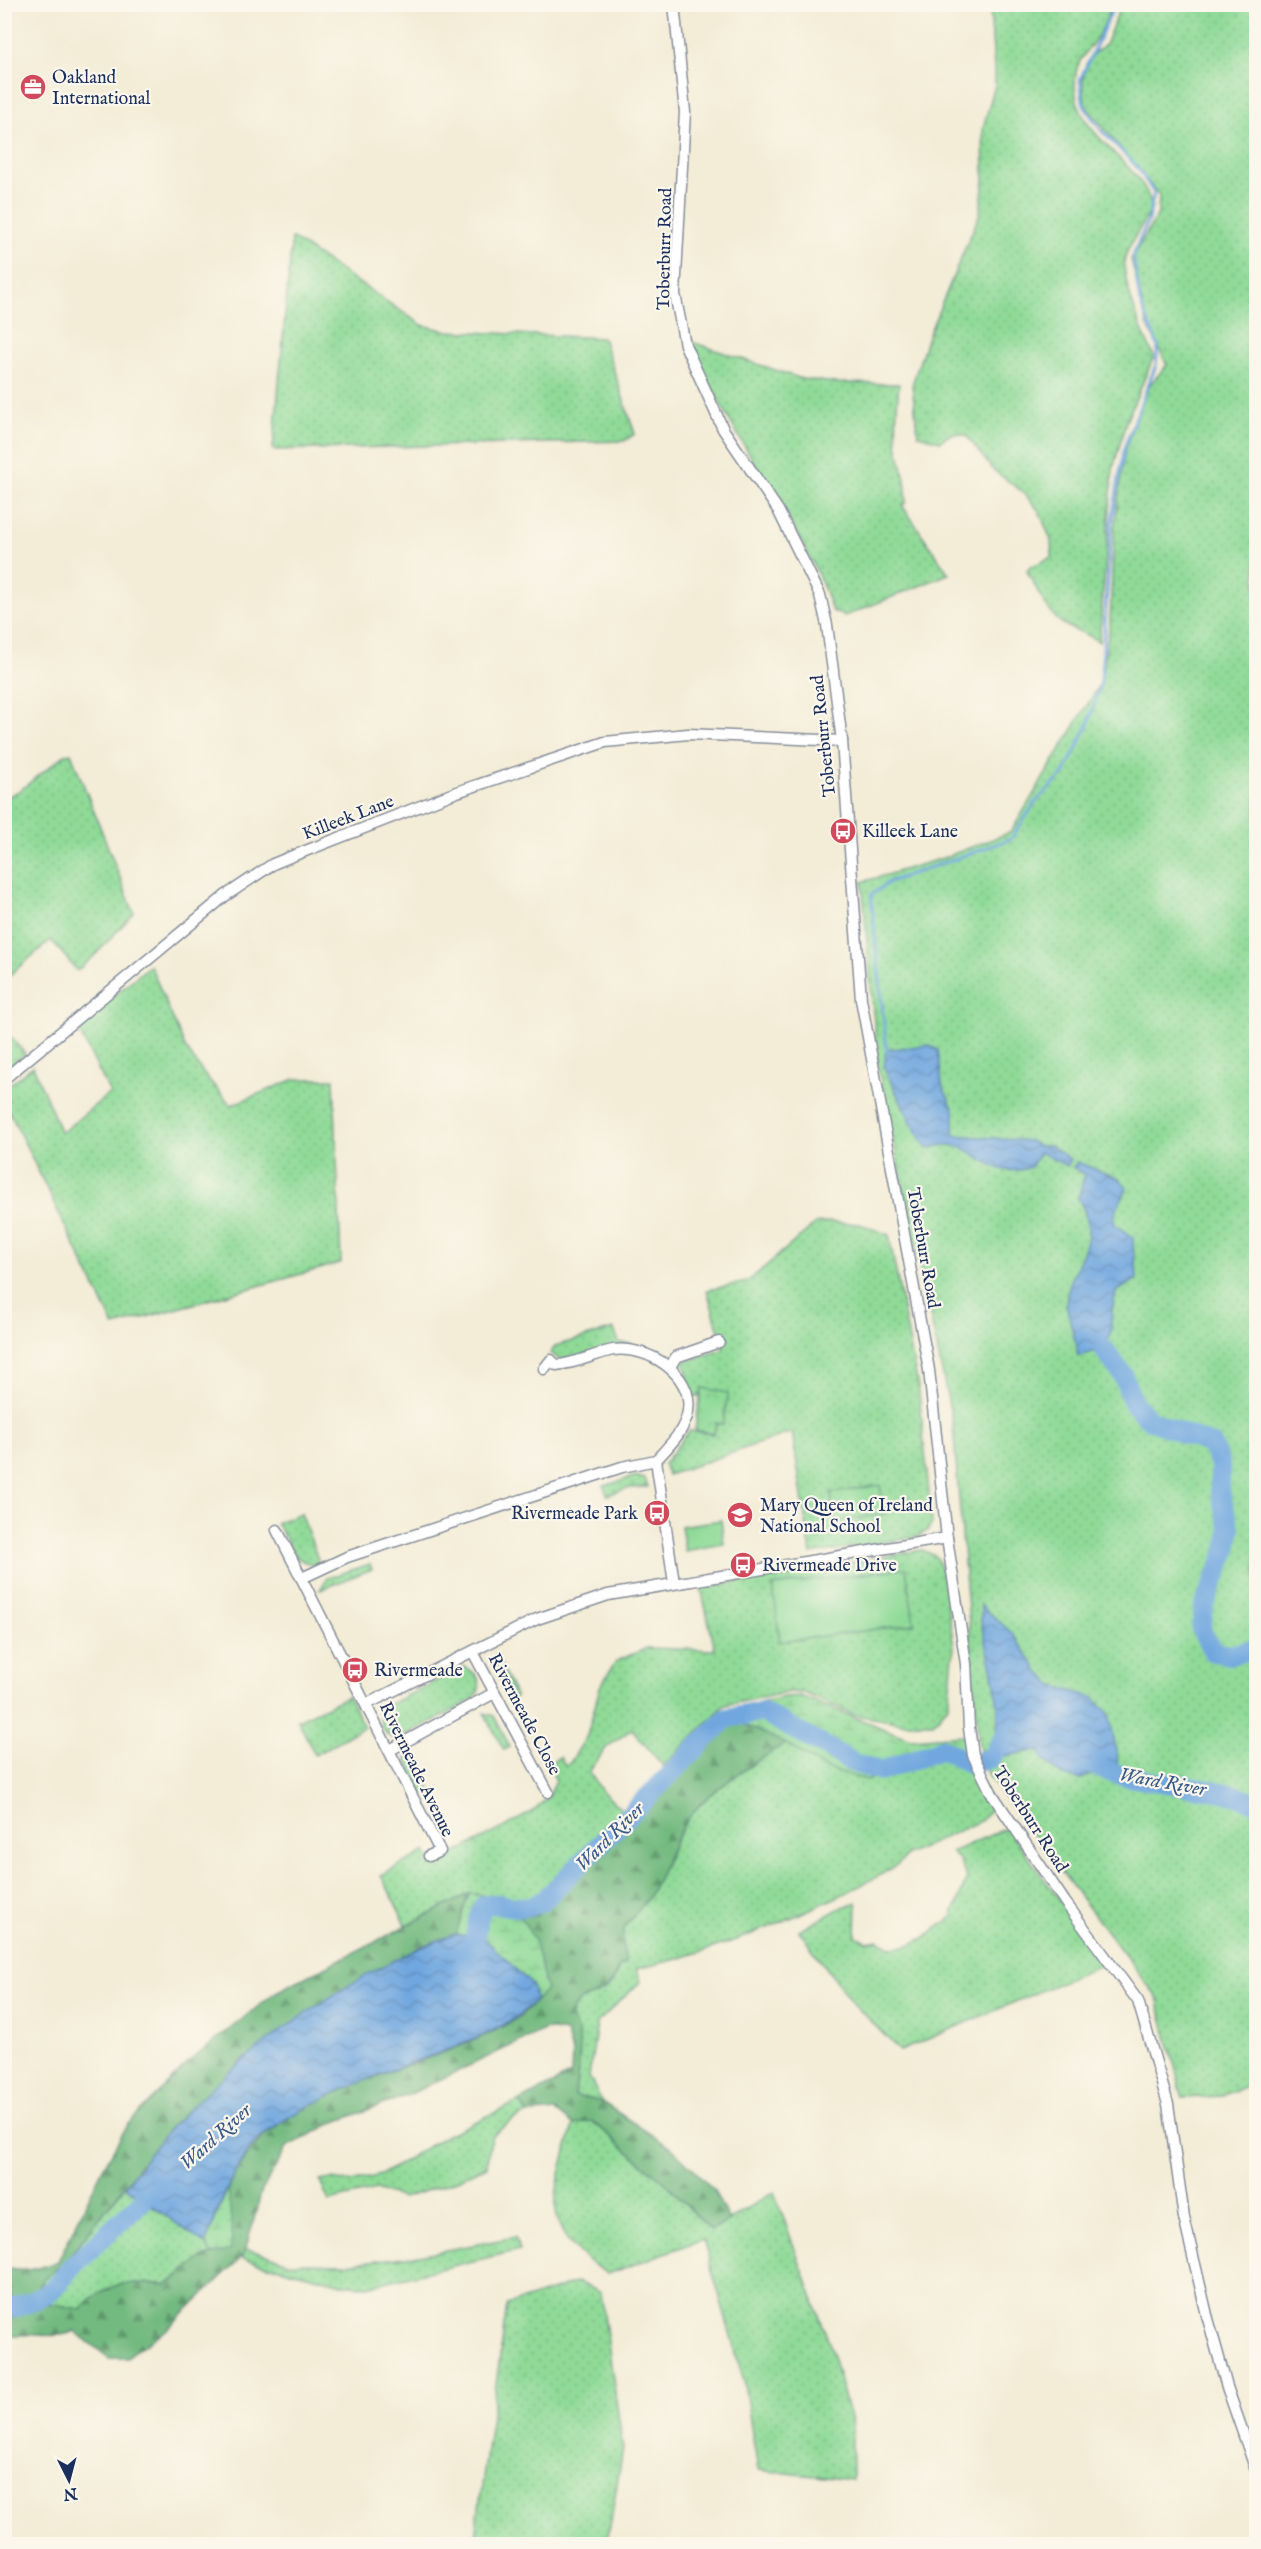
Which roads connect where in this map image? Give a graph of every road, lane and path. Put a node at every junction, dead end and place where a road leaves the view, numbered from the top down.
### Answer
1 (674, 4) edge
2 (842, 741) junction
3 (4, 1079) edge
4 (712, 1358) dead end
5 (670, 1366) junction
6 (544, 1369) dead end
7 (656, 1460) junction
8 (277, 1530) dead end
9 (946, 1538) junction
10 (302, 1578) junction
11 (674, 1583) junction
12 (473, 1652) junction
13 (494, 1693) junction
14 (367, 1704) junction
15 (390, 1750) junction
16 (548, 1792) dead end
17 (429, 1856) dead end
18 (1257, 2470) edge

1 - 2 street, Toberburr Road
2 - 3 street, Killeek Lane
2 - 9 street, Toberburr Road
4 - 5 street
5 - 6 street
5 - 7 street
7 - 10 street
7 - 11 street
8 - 10 street, Rivermeade Avenue
9 - 11 street
9 - 18 street, Toberburr Road
10 - 14 street, Rivermeade Avenue
11 - 12 street
12 - 13 street, Rivermeade Close
12 - 14 street
13 - 15 street
13 - 16 street, Rivermeade Close
14 - 15 street, Rivermeade Avenue
15 - 17 street, Rivermeade Avenue

